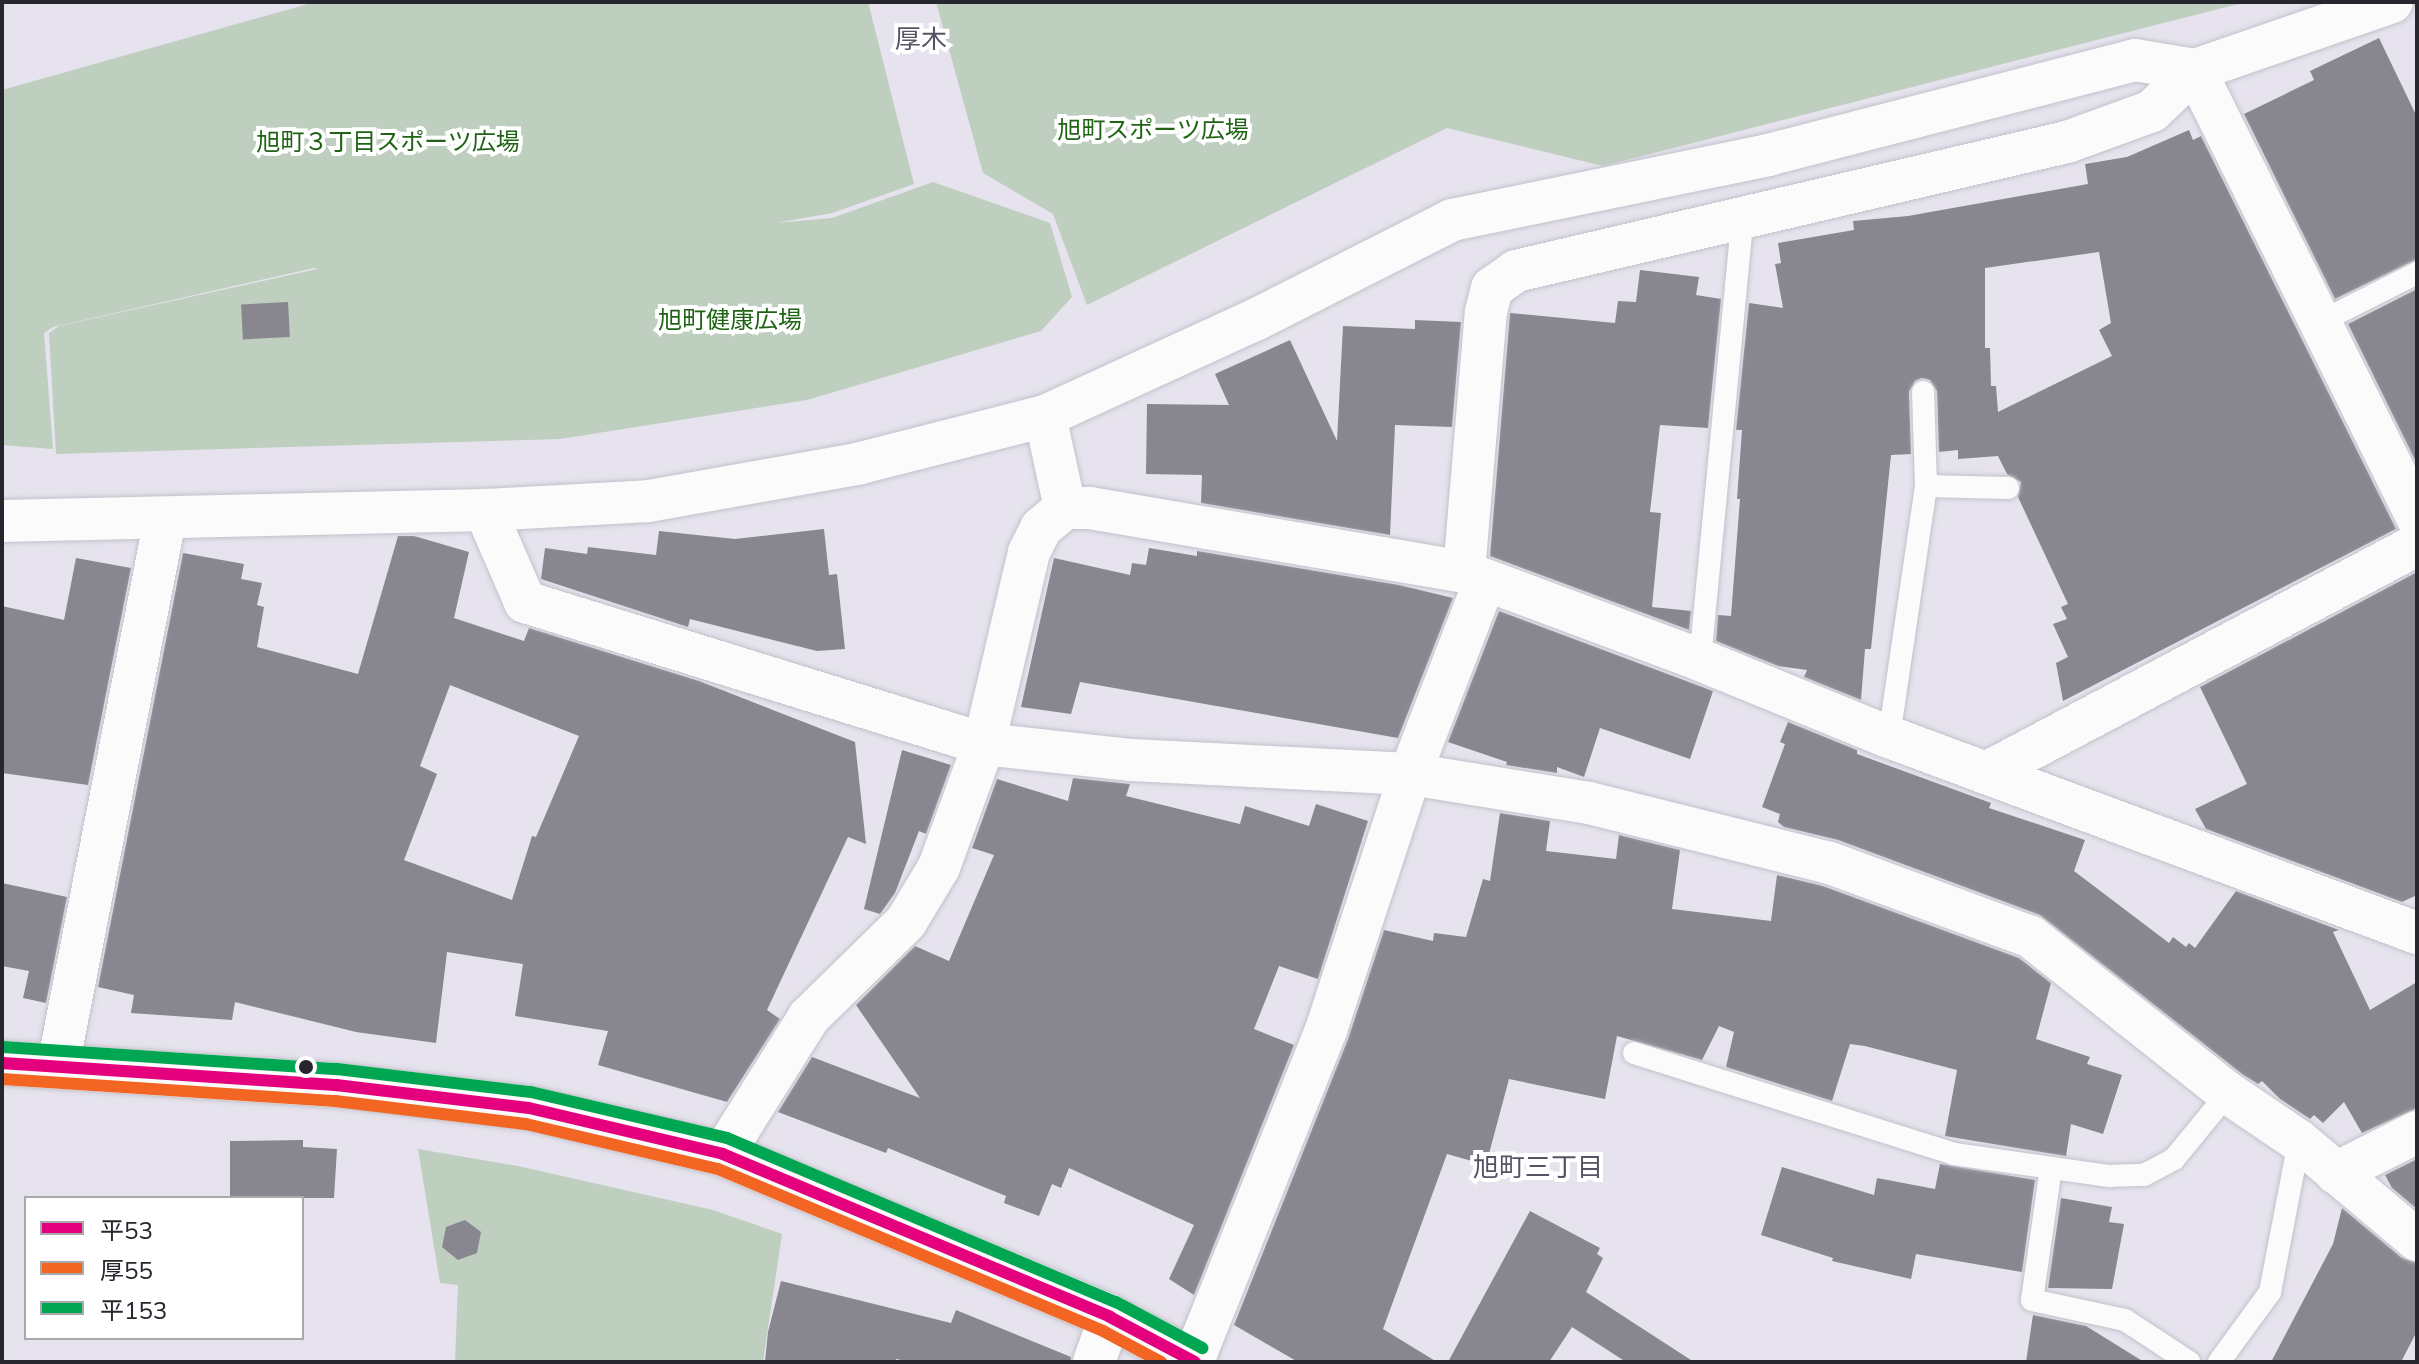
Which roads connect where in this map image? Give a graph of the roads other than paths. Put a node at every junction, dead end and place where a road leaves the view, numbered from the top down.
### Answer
1 (2392, 2) edge
2 (2195, 70) junction
3 (1743, 217) junction
4 (2417, 273) edge
5 (2320, 322) junction
6 (1923, 392) dead end
7 (1045, 416) junction
8 (1926, 486) junction
9 (2008, 488) dead end
10 (1065, 508) junction
11 (485, 510) junction
12 (2417, 518) edge
13 (165, 519) junction
14 (2, 521) edge
15 (2417, 545) edge
16 (1474, 577) junction
17 (1700, 660) junction
18 (1889, 737) junction
19 (984, 744) junction
20 (1986, 773) junction
21 (1410, 774) junction
22 (2417, 933) edge
23 (1634, 1053) dead end
24 (2, 1063) edge
25 (58, 1066) junction
26 (2228, 1093) junction
27 (2417, 1132) edge
28 (2299, 1141) junction
29 (723, 1154) junction
30 (2051, 1168) junction
31 (2336, 1173) junction
32 (2417, 1240) edge
33 (1110, 1317) junction
34 (1194, 1361) edge
35 (1094, 1362) edge
36 (2189, 1362) edge
37 (2219, 1362) edge

1 - 2 street
2 - 3 street
2 - 5 street
2 - 7 street
3 - 16 street
3 - 17 lane
4 - 5 lane
5 - 12 street
6 - 8 lane
7 - 10 street
7 - 11 street
8 - 9 lane
8 - 18 lane
10 - 16 street
10 - 19 street
11 - 13 street
11 - 19 street
13 - 14 street
13 - 25 street
15 - 20 street
16 - 17 street
16 - 21 street
17 - 18 street
18 - 20 street
19 - 21 street
19 - 29 street
20 - 22 street
21 - 26 street
21 - 34 street
23 - 30 lane
24 - 25 main road
25 - 29 main road
26 - 28 street
26 - 30 lane
27 - 31 street
28 - 31 street
28 - 37 lane
29 - 33 main road
30 - 36 lane
31 - 32 street
33 - 34 main road
33 - 35 street

